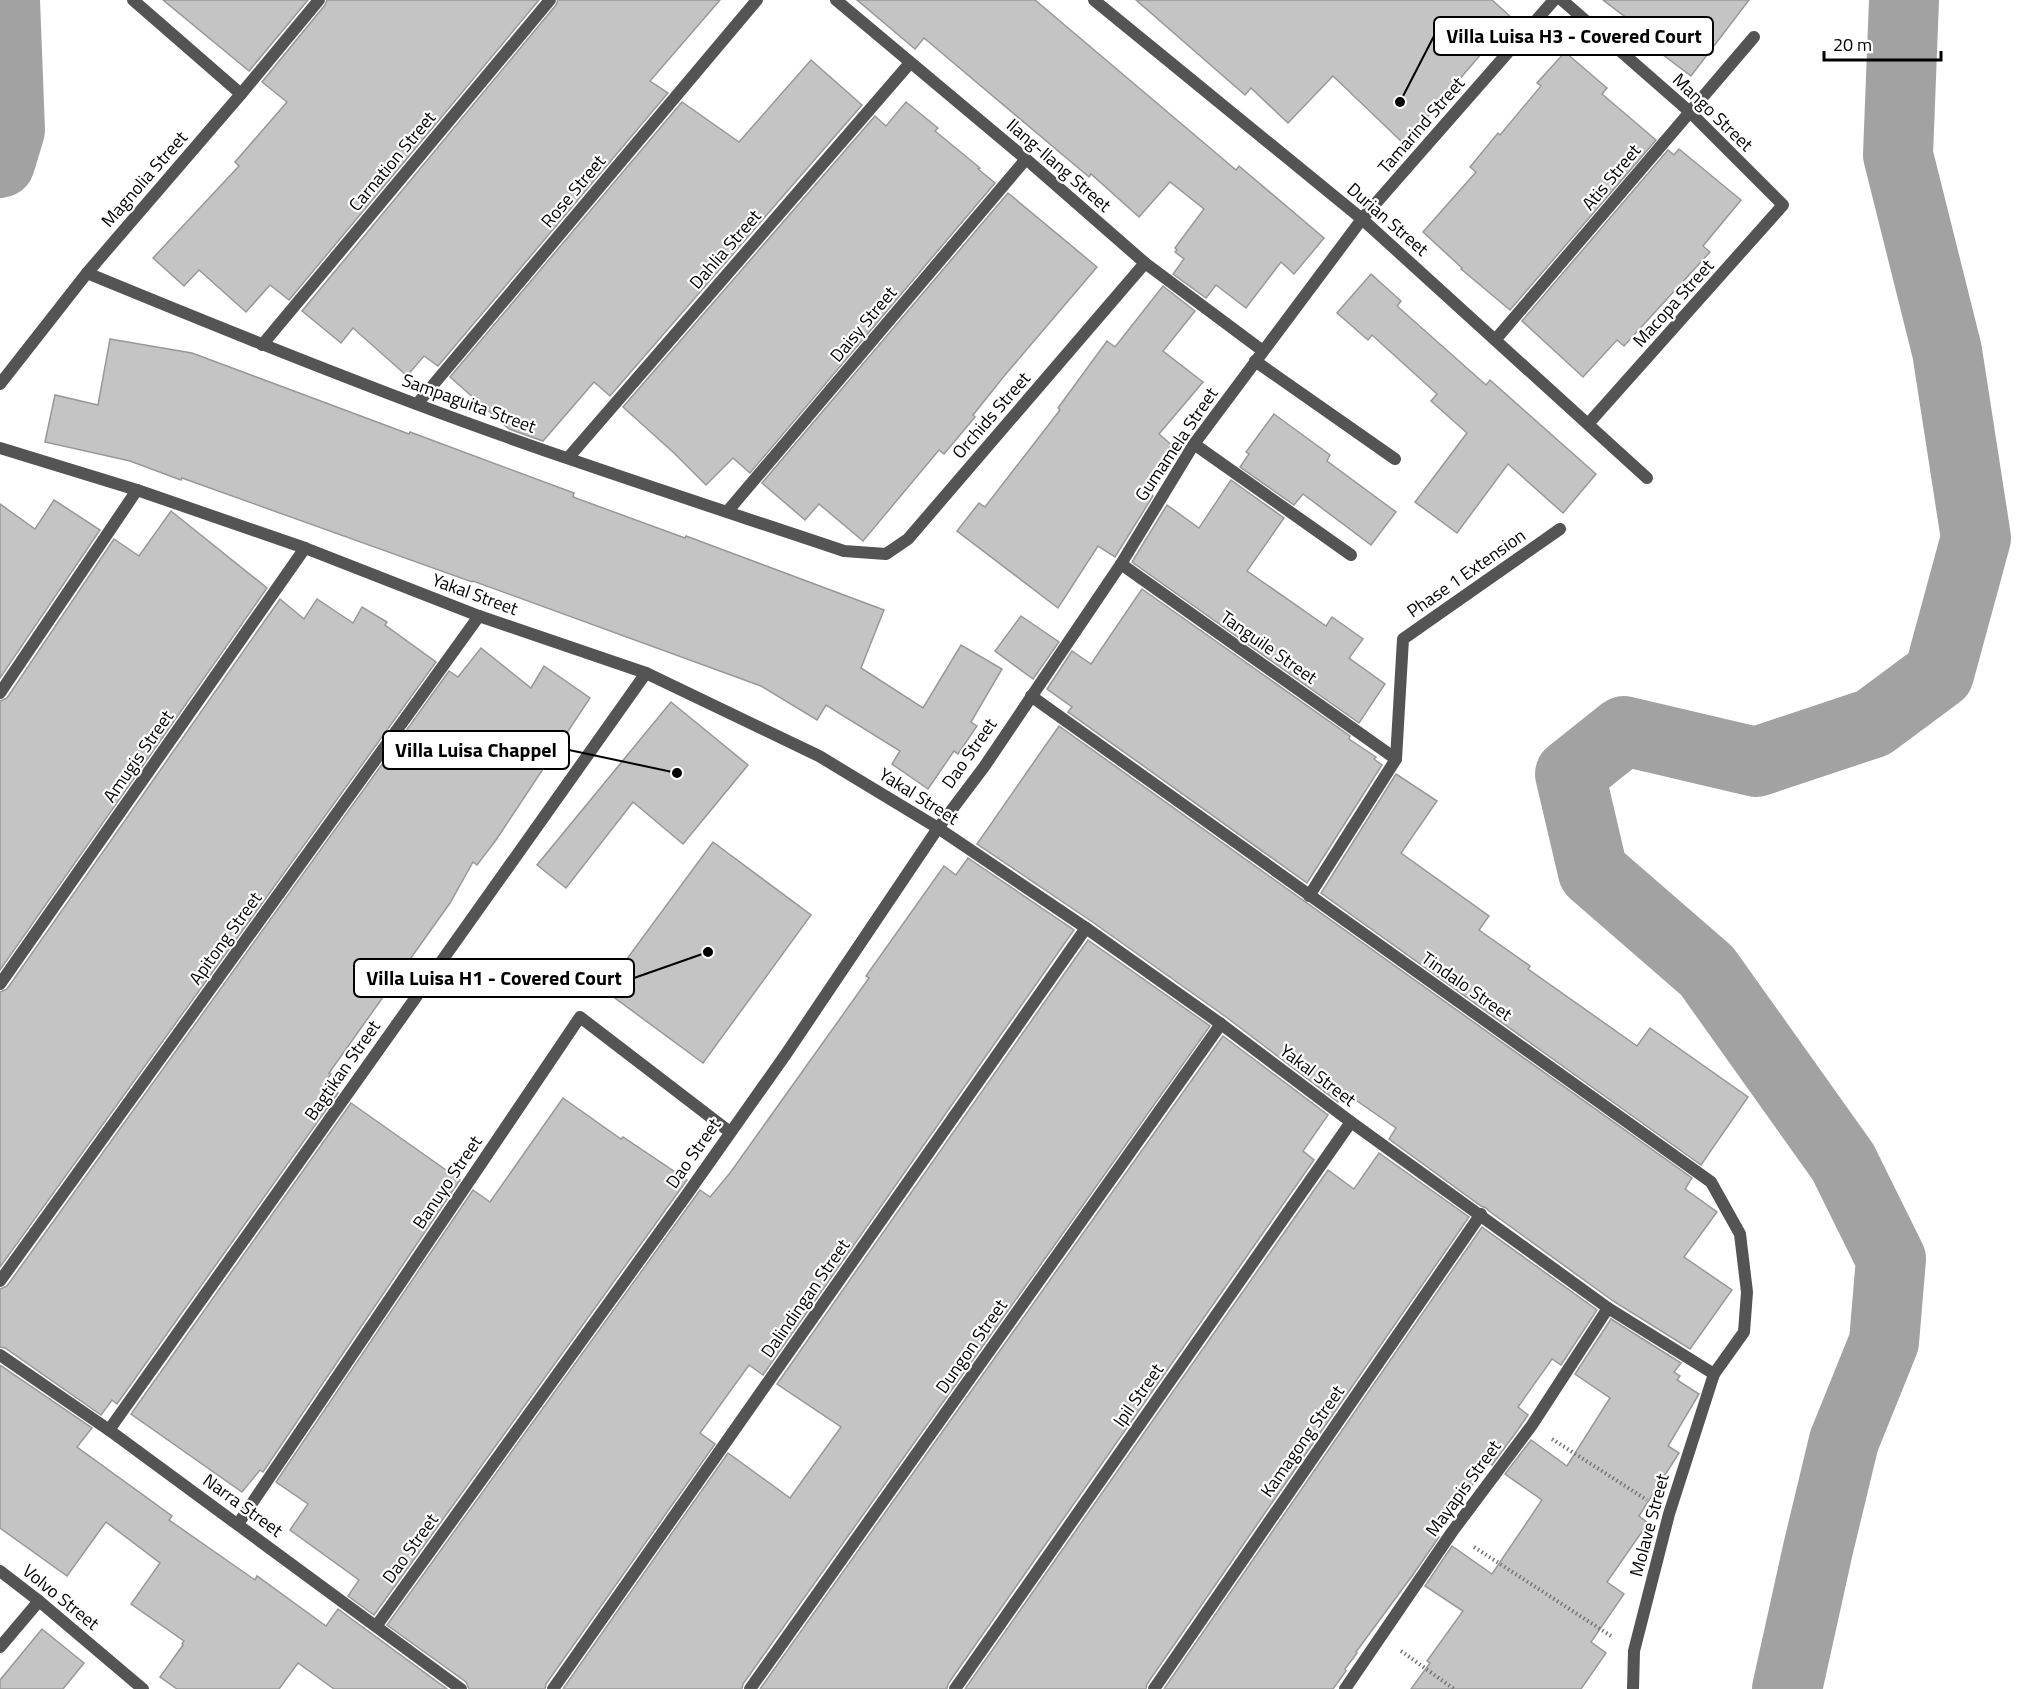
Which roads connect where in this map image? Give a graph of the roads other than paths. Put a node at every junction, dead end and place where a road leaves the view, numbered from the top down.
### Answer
1 (133, 0) edge
2 (319, 0) edge
3 (550, 0) edge
4 (757, 0) edge
5 (836, 0) edge
6 (1094, 0) edge
7 (1554, 0) edge
8 (1562, 0) edge
9 (1754, 38) dead end
10 (910, 63) junction
11 (241, 94) junction
12 (1690, 112) junction
13 (1026, 159) junction
14 (1783, 205) joint
15 (1362, 219) junction
16 (1145, 263) junction
17 (87, 273) junction
18 (1496, 339) junction
19 (262, 345) junction
20 (1259, 356) junction
21 (0, 384) edge
22 (417, 404) junction
23 (1588, 424) junction
24 (1194, 444) junction
25 (0, 448) edge
26 (568, 458) junction
27 (1395, 459) dead end
28 (1647, 478) dead end
29 (136, 490) junction
30 (727, 512) junction
31 (1560, 529) dead end
32 (305, 548) junction
33 (844, 551) joint
34 (1351, 555) dead end
35 (1121, 564) junction
36 (479, 616) junction
37 (646, 673) junction
38 (0, 693) edge
39 (1031, 696) junction
40 (1396, 759) junction
41 (938, 828) junction
42 (1309, 896) junction
43 (1086, 928) junction
44 (0, 984) edge
45 (1221, 1024) junction
46 (1351, 1122) junction
47 (730, 1132) junction
48 (1481, 1214) junction
49 (0, 1281) edge
50 (1608, 1308) junction
51 (0, 1354) edge
52 (1714, 1374) junction
53 (109, 1430) junction
54 (238, 1524) junction
55 (0, 1571) edge
56 (39, 1601) junction
57 (377, 1625) junction
58 (0, 1647) edge
59 (143, 1689) edge
60 (461, 1689) edge
61 (553, 1689) edge
62 (750, 1689) edge
63 (956, 1689) edge
64 (1154, 1689) edge
65 (1345, 1689) edge
66 (1633, 1689) edge

1 - 11 street
2 - 11 street, Magnolia Street
3 - 19 street, Carnation Street
4 - 22 street, Rose Street
5 - 10 street, Ilang-Ilang Street
6 - 15 street, Durian Street
7 - 15 street, Tamarind Street
8 - 12 street, Mango Street
9 - 12 street, Atis Street
10 - 13 street, Ilang-Ilang Street
10 - 26 street, Dahlia Street
11 - 17 street, Magnolia Street
12 - 14 street, Mango Street
12 - 18 street, Atis Street
13 - 16 street, Ilang-Ilang Street
13 - 30 street, Daisy Street
14 - 23 street, Macopa Street
15 - 18 street, Durian Street
15 - 20 street, Gumamela Street
16 - 20 street, Ilang-Ilang Street
16 - 33 street, Orchids Street
17 - 19 street, Sampaguita Street
17 - 21 street, Magnolia Street
18 - 23 street, Durian Street
19 - 22 street, Sampaguita Street
20 - 24 street, Gumamela Street
20 - 27 street, Ilang-Ilang Street
22 - 26 street, Sampaguita Street
23 - 28 street, Durian Street
24 - 34 street
24 - 35 street, Gumamela Street
25 - 29 street, Yakal Street
26 - 30 street, Sampaguita Street
29 - 32 street, Yakal Street
29 - 38 street
30 - 33 street, Sampaguita Street
31 - 40 street, Phase 1 Extension
32 - 36 street, Yakal Street
32 - 44 street, Amugis Street
35 - 39 street, Gumamela Street
35 - 40 street, Tanguile Street
36 - 37 street, Yakal Street
36 - 49 street, Apitong Street
37 - 41 street, Yakal Street
37 - 53 street, Bagtikan Street
39 - 41 street, Dao Street
39 - 42 street, Tindalo Street
40 - 42 street
41 - 43 street, Yakal Street
41 - 47 street, Dao Street
42 - 52 street, Tindalo Street
43 - 45 street, Yakal Street
43 - 61 street, Dalindingan Street
45 - 46 street, Yakal Street
45 - 62 street, Dungon Street
46 - 48 street, Yakal Street
46 - 63 street, Ipil Street
47 - 54 street, Banuyo Street
47 - 57 street, Dao Street
48 - 50 street, Yakal Street
48 - 64 street, Kamagong Street
50 - 52 street, Yakal Street
50 - 65 street, Mayapis Street
51 - 53 street, Narra Street
52 - 66 street, Molave Street
53 - 54 street, Narra Street
54 - 57 street, Narra Street
55 - 56 street, Volvo Street
56 - 58 street
56 - 59 street, Volvo Street
57 - 60 street, Narra Street

